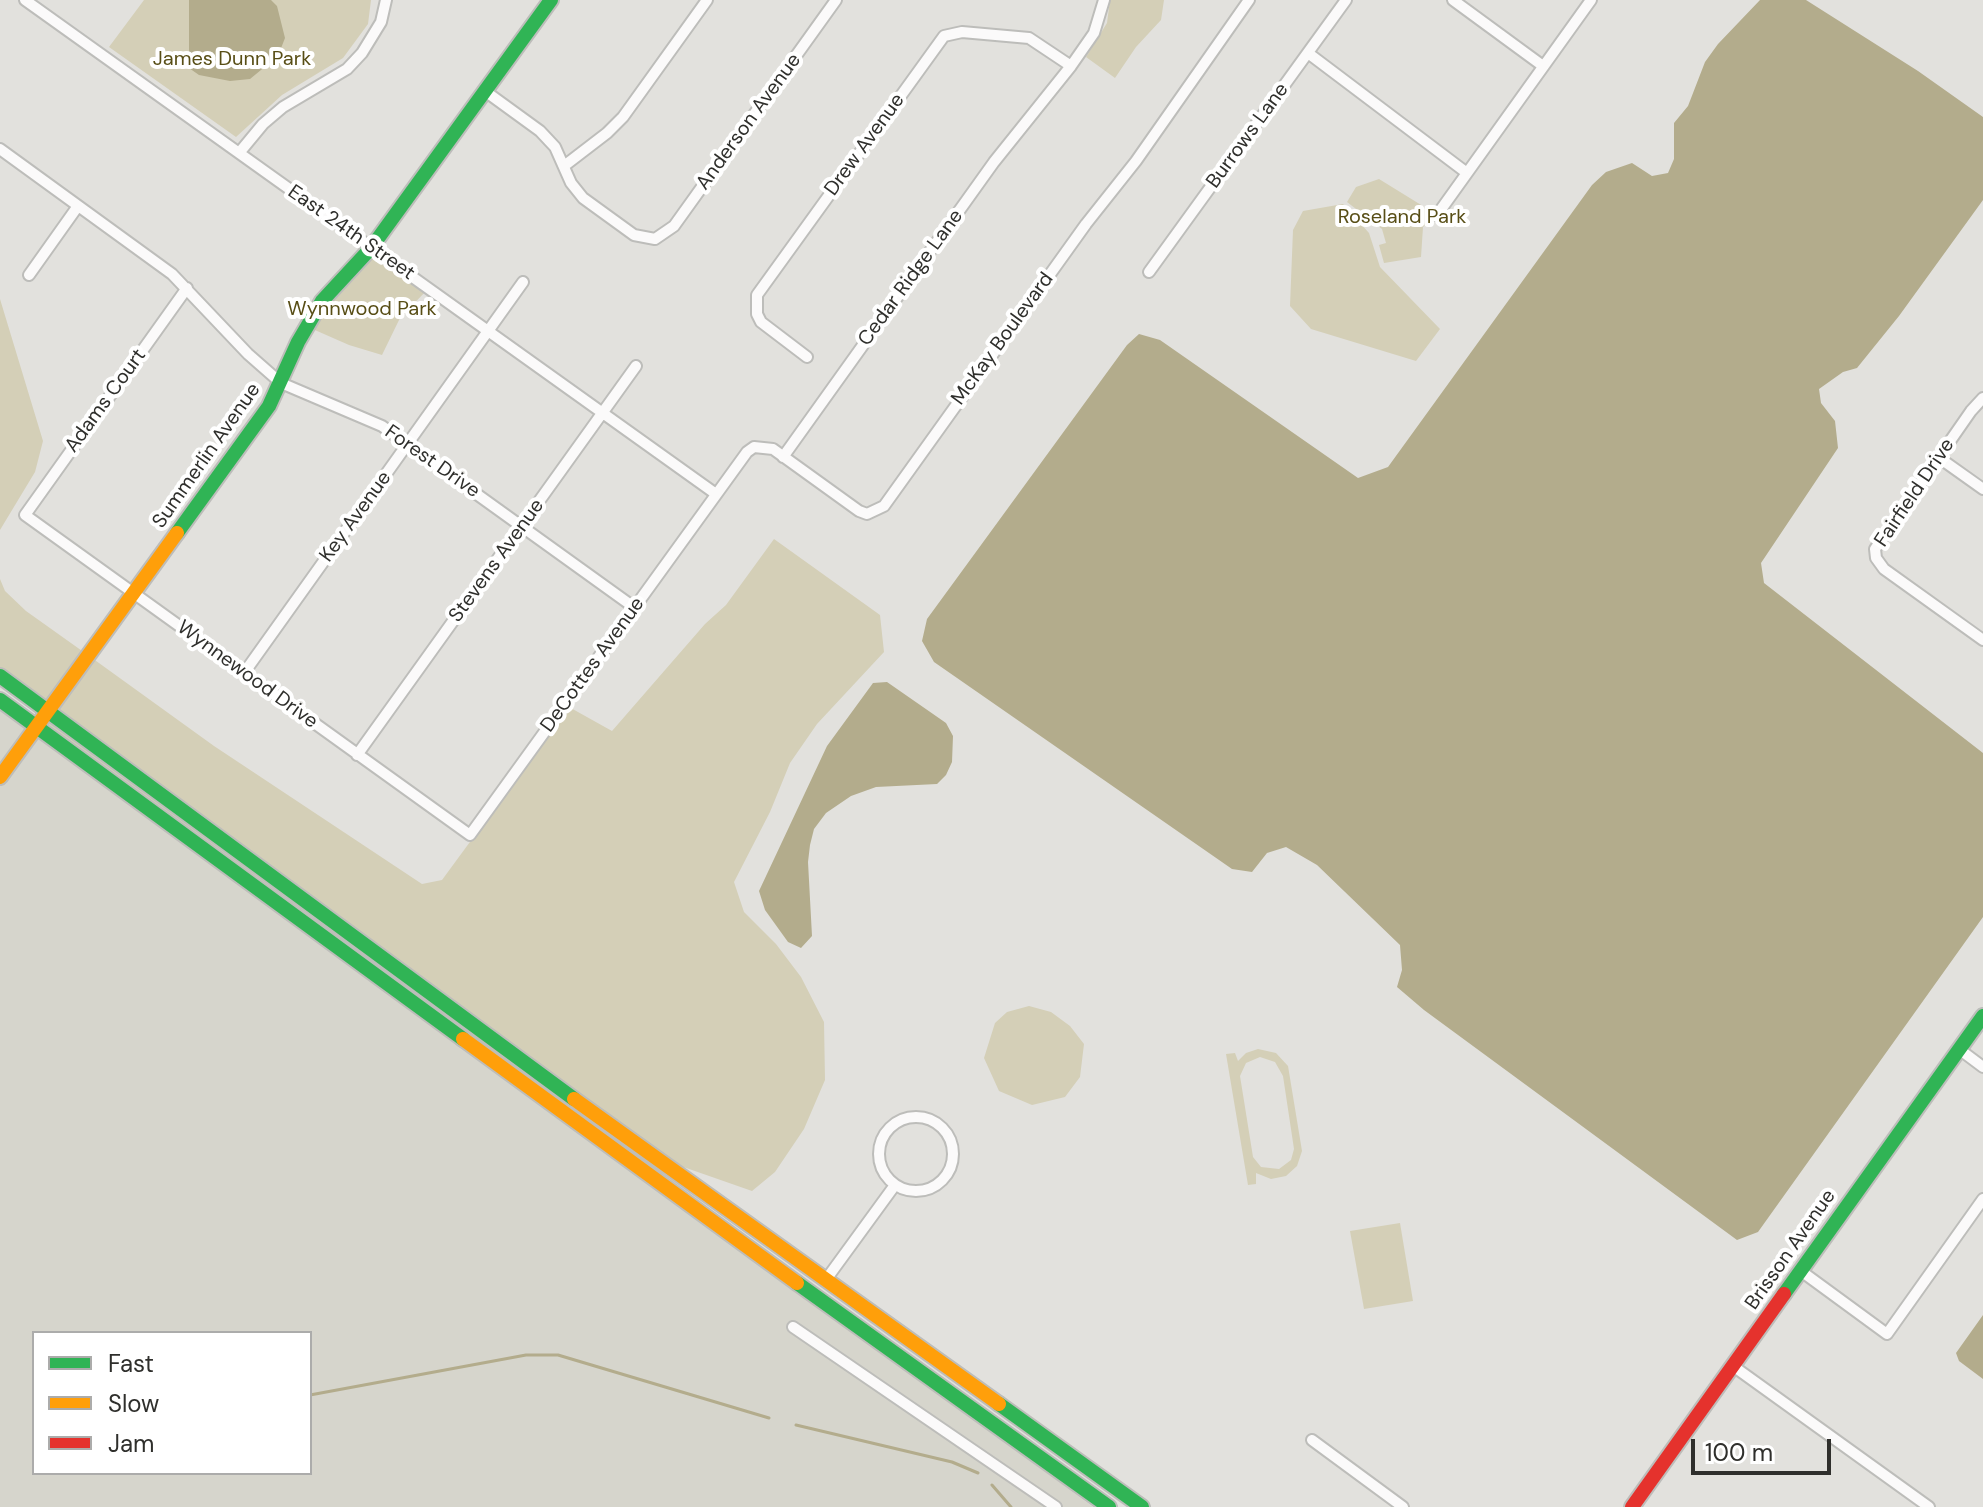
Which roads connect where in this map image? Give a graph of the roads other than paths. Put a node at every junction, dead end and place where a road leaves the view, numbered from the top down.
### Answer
1 (25, 0) edge
2 (386, 0) edge
3 (551, 0) edge
4 (707, 0) edge
5 (836, 0) edge
6 (1104, 0) edge
7 (1249, 0) edge
8 (1346, 0) edge
9 (1453, 0) edge
10 (1591, 0) edge
11 (1308, 53) junction
12 (1071, 66) junction
13 (1543, 66) junction
14 (485, 91) junction
15 (0, 149) edge
16 (239, 153) junction
17 (564, 166) junction
18 (1467, 173) junction
19 (78, 206) junction
20 (1437, 215) dead end
21 (371, 248) junction
22 (1149, 272) dead end
23 (29, 275) dead end
24 (523, 282) dead end
25 (187, 288) junction
26 (489, 331) junction
27 (807, 357) dead end
28 (636, 366) dead end
29 (281, 383) junction
30 (1983, 398) edge
31 (603, 412) junction
32 (408, 444) junction
33 (783, 457) junction
34 (1938, 457) junction
35 (1983, 489) edge
36 (716, 494) junction
37 (25, 515) joint
38 (523, 526) junction
39 (134, 593) junction
40 (635, 608) junction
41 (1983, 640) edge
42 (244, 673) junction
43 (0, 676) edge
44 (0, 700) edge
45 (48, 712) junction
46 (37, 727) junction
47 (357, 755) junction
48 (0, 777) edge
49 (470, 835) joint
50 (1983, 1016) edge
51 (1959, 1049) junction
52 (1983, 1067) edge
53 (895, 1185) junction
54 (1983, 1199) edge
55 (1801, 1271) junction
56 (825, 1281) junction
57 (793, 1327) dead end
58 (1733, 1366) junction
59 (1312, 1440) dead end
60 (1056, 1507) edge
61 (1109, 1507) edge
62 (1142, 1507) edge
63 (1403, 1507) edge
64 (1632, 1507) edge
65 (1929, 1507) edge

1 - 16 street, East 24th Street
2 - 16 street
3 - 14 main road, Summerlin Avenue
4 - 17 street
5 - 17 street, Anderson Avenue
6 - 12 street, Cedar Ridge Lane
7 - 33 street, McKay Boulevard
8 - 11 street, Burrows Lane
9 - 13 street
10 - 13 street
11 - 18 street
11 - 22 street, Burrows Lane
12 - 27 street, Drew Avenue
12 - 33 street, Cedar Ridge Lane
13 - 18 street
14 - 17 street
14 - 21 main road, Summerlin Avenue
15 - 19 street, Forest Drive
16 - 21 street, East 24th Street
18 - 20 street
19 - 23 street
19 - 25 street, Forest Drive
21 - 26 street, East 24th Street
21 - 29 main road, Summerlin Avenue
24 - 26 street, Key Avenue
25 - 29 street, Forest Drive
25 - 37 street, Adams Court
26 - 31 street, East 24th Street
26 - 32 street, Key Avenue
28 - 31 street, Stevens Avenue
29 - 32 street, Forest Drive
29 - 39 main road, Summerlin Avenue
30 - 34 street, Fairfield Drive
31 - 36 street, East 24th Street
31 - 38 street, Stevens Avenue
32 - 38 street, Forest Drive
32 - 42 street, Key Avenue
33 - 36 street, McKay Boulevard
34 - 35 street
34 - 41 street, Fairfield Drive
36 - 40 street, DeCottes Avenue
37 - 39 street, Wynnewood Drive
38 - 40 street, Forest Drive
38 - 47 street, Stevens Avenue
39 - 42 street, Wynnewood Drive
39 - 45 main road, Summerlin Avenue
40 - 49 street, DeCottes Avenue
42 - 47 street, Wynnewood Drive
43 - 45 main road
44 - 46 main road
45 - 46 main road, Summerlin Avenue
45 - 56 main road
46 - 48 main road, Summerlin Avenue
46 - 61 main road
47 - 49 street, Wynnewood Drive
50 - 51 main road, Brisson Avenue
51 - 52 street
51 - 55 main road, Brisson Avenue
53 - 53 street
53 - 56 street
54 - 55 street
55 - 58 main road, Brisson Avenue
56 - 62 main road
57 - 60 street
58 - 64 main road, Brisson Avenue
58 - 65 street
59 - 63 street

